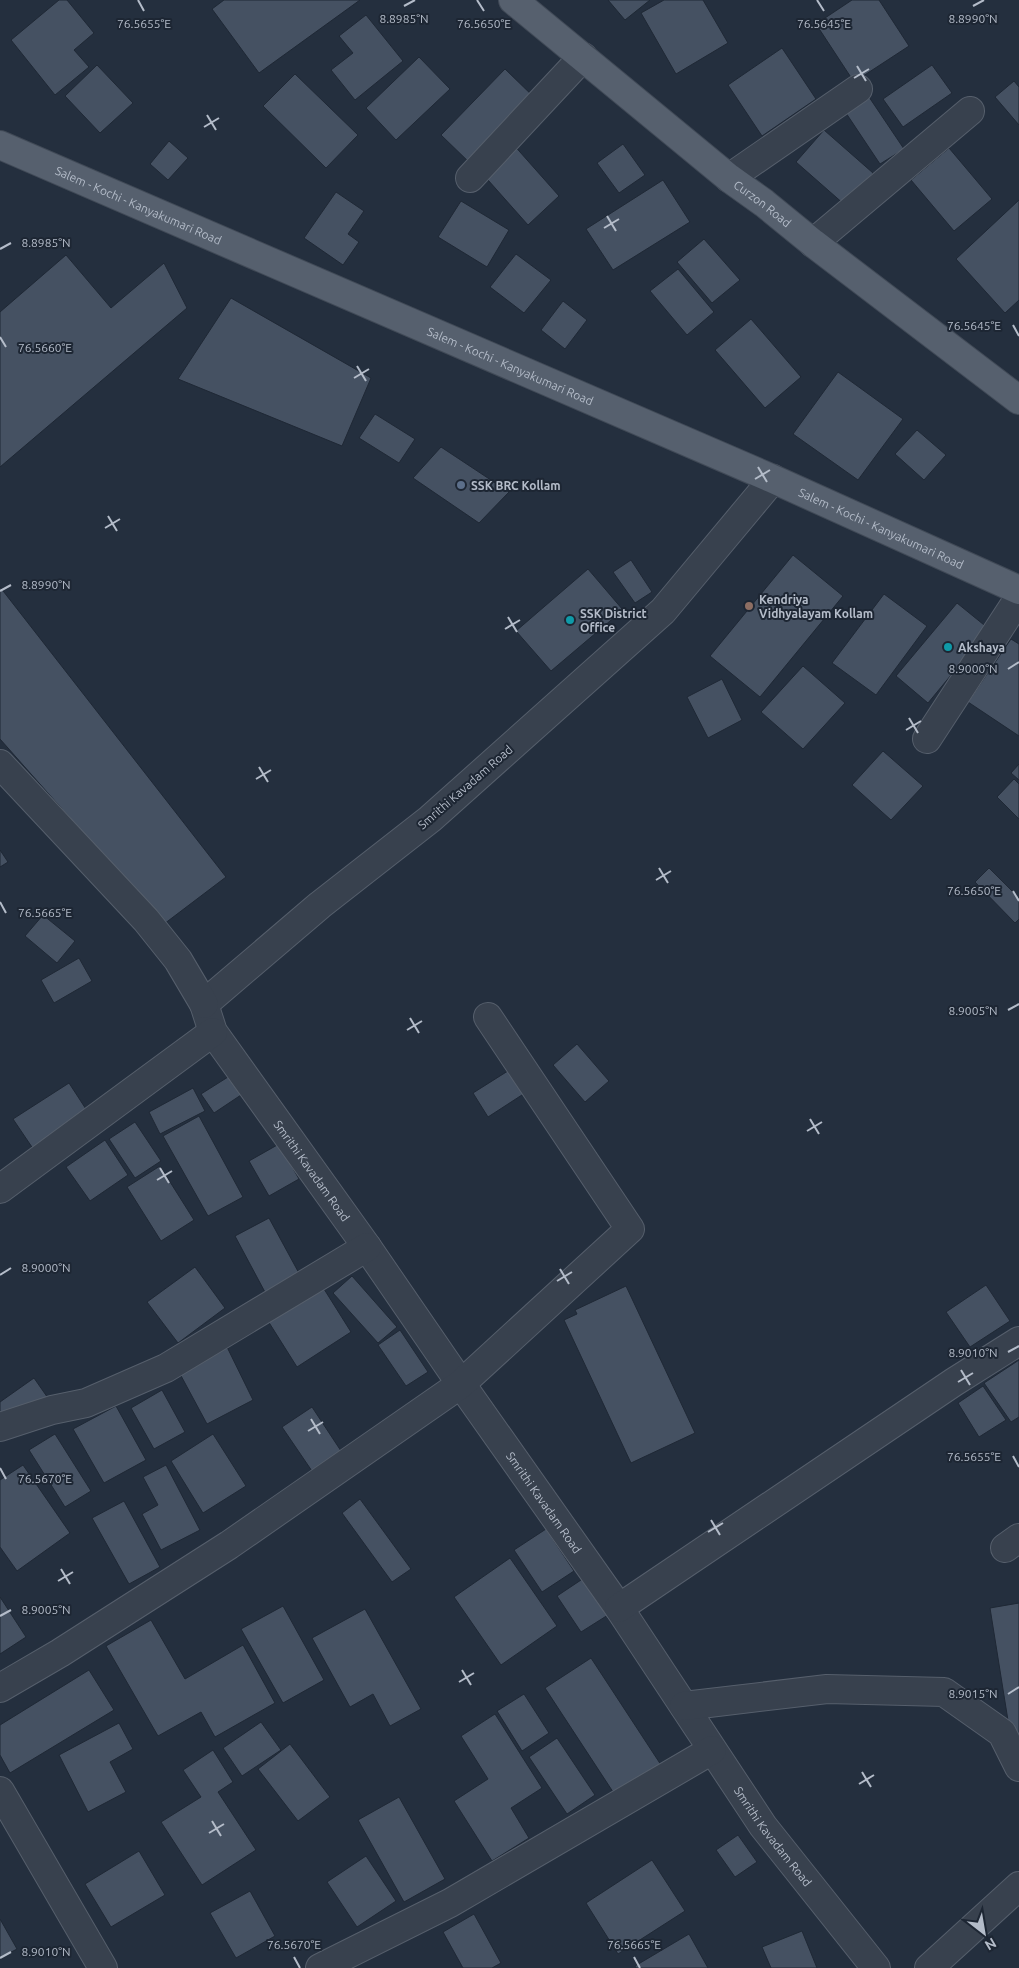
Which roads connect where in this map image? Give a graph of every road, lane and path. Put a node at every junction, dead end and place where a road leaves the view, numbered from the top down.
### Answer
1 (514, 0) edge
2 (583, 57) junction
3 (858, 89) dead end
4 (970, 111) dead end
5 (0, 145) edge
6 (470, 178) dead end
7 (729, 178) junction
8 (813, 243) junction
9 (1019, 400) edge
10 (773, 479) junction
11 (1019, 590) edge
12 (1019, 598) edge
13 (927, 739) dead end
14 (0, 764) edge
15 (204, 1004) junction
16 (488, 1017) dead end
17 (212, 1032) junction
18 (0, 1189) edge
19 (367, 1247) junction
20 (1019, 1341) edge
21 (461, 1384) junction
22 (0, 1427) edge
23 (618, 1608) junction
24 (0, 1688) edge
25 (684, 1706) junction
26 (712, 1750) junction
27 (1019, 1767) edge
28 (0, 1791) edge
29 (1019, 1886) edge
30 (103, 1968) edge
31 (321, 1968) edge
32 (876, 1968) edge
33 (929, 1968) edge

1 - 2 main road, Curzon Road
2 - 6 street
2 - 7 main road, Curzon Road
3 - 7 street
4 - 8 street
5 - 10 main road, Salem - Kochi - Kanyakumari Road
7 - 8 main road, Curzon Road
8 - 9 main road, Curzon Road
10 - 11 main road, Salem - Kochi - Kanyakumari Road
10 - 15 street, Smrithi Kavadam Road
12 - 13 street
14 - 15 street
15 - 17 street, Smrithi Kavadam Road
16 - 21 street
17 - 18 street
17 - 19 street, Smrithi Kavadam Road
19 - 21 street, Smrithi Kavadam Road
19 - 22 street
20 - 23 street
21 - 23 street, Smrithi Kavadam Road
21 - 24 street
23 - 25 street, Smrithi Kavadam Road
25 - 26 street, Smrithi Kavadam Road
25 - 27 street
26 - 31 street
26 - 32 street, Smrithi Kavadam Road
28 - 30 street
29 - 33 street

